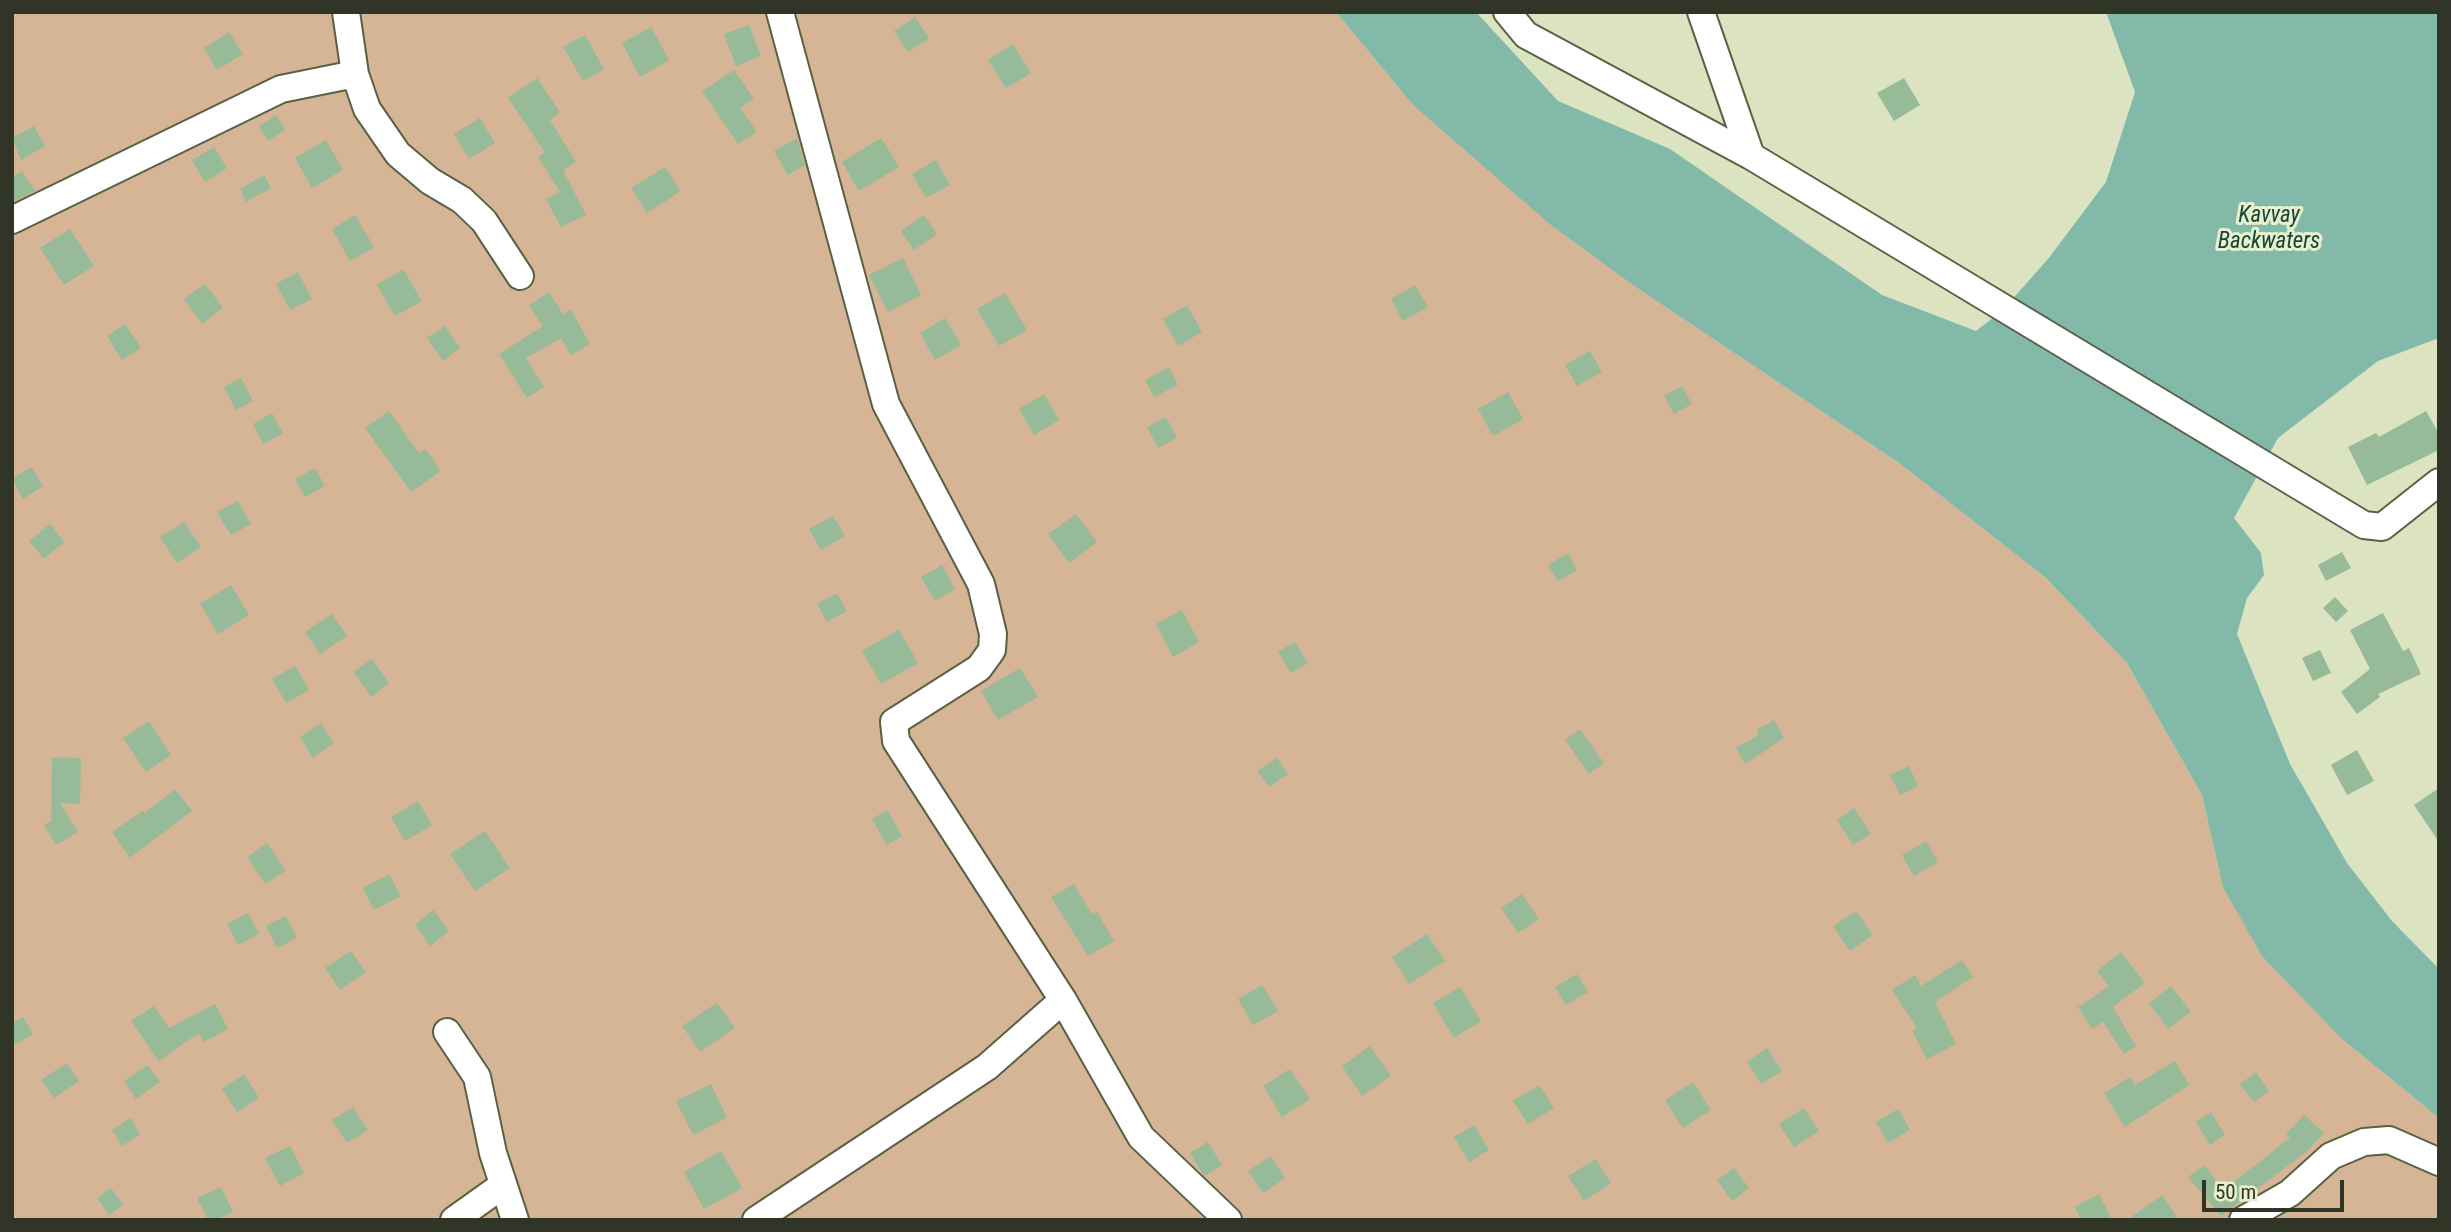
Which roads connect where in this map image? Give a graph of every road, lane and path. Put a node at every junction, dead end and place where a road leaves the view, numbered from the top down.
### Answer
1 (346, 12) edge
2 (780, 12) edge
3 (1507, 12) edge
4 (1701, 12) edge
5 (355, 74) junction
6 (1751, 156) junction
7 (12, 220) edge
8 (520, 276) dead end
9 (2439, 482) edge
10 (1063, 1000) junction
11 (447, 1032) dead end
12 (2439, 1162) edge
13 (503, 1185) junction
14 (454, 1220) edge
15 (515, 1220) edge
16 (756, 1220) edge
17 (1228, 1220) edge
18 (2243, 1220) edge

1 - 5 street
2 - 10 street
3 - 6 street
4 - 6 street
5 - 7 street
5 - 8 street
6 - 9 street
10 - 16 street
10 - 17 street
11 - 13 street
12 - 18 street
13 - 14 street
13 - 15 street

